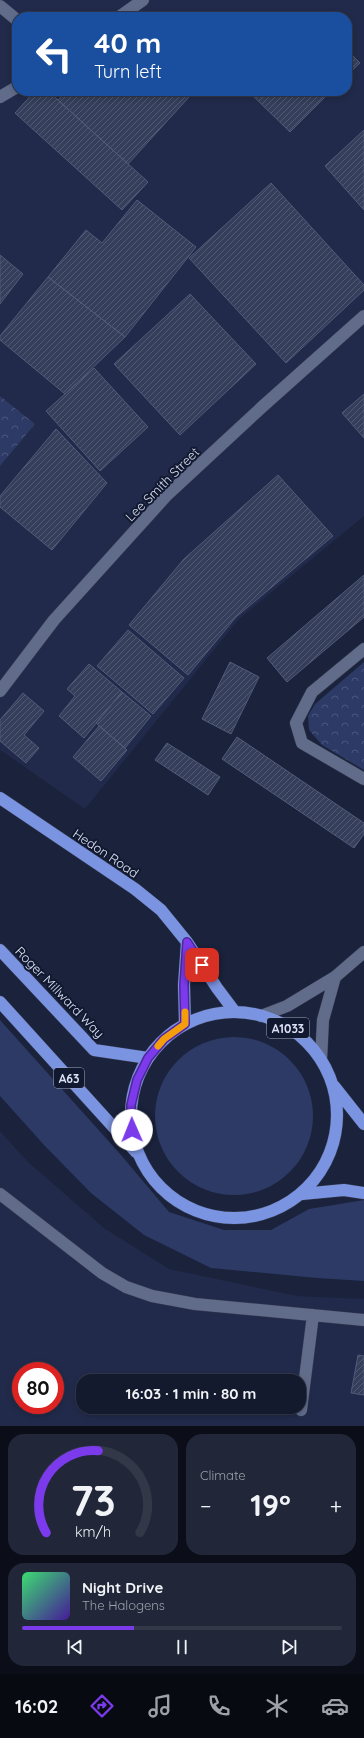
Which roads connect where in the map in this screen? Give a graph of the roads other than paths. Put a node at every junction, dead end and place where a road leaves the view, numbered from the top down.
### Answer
1 (144, 0) edge
2 (0, 6) edge
3 (126, 12) edge
4 (12, 16) edge
5 (12, 90) edge
6 (0, 97) edge
7 (364, 316) edge
8 (364, 649) edge
9 (0, 691) edge
10 (364, 780) edge
11 (0, 798) edge
12 (187, 942) junction
13 (0, 950) edge
14 (364, 952) edge
15 (335, 977) junction
16 (0, 1002) edge
17 (235, 1012) junction
18 (261, 1016) junction
19 (185, 1024) junction
20 (148, 1058) junction
21 (321, 1060) junction
22 (333, 1085) junction
23 (364, 1124) edge
24 (138, 1154) junction
25 (364, 1193) edge
26 (0, 1194) edge
27 (302, 1194) junction
28 (313, 1315) junction
29 (364, 1320) edge
30 (306, 1374) edge

1 - 3 street
2 - 4 street
5 - 6 street
7 - 9 street, Lee Smith Street
8 - 10 street
11 - 12 highway, Hedon Road
12 - 17 highway, Hedon Road
12 - 19 highway
13 - 20 highway, Roger Millward Way
14 - 15 street
15 - 18 street
15 - 21 street
16 - 24 highway, A63
17 - 18 highway, A1033
17 - 19 highway, A1033
18 - 21 highway, A1033
19 - 20 highway, A1033
20 - 24 highway, A1033
21 - 22 highway, A1033
22 - 23 highway, A1033
22 - 27 highway, A1033
24 - 27 highway, A1033
25 - 27 highway, A1033
26 - 28 street
28 - 29 street
28 - 30 street

